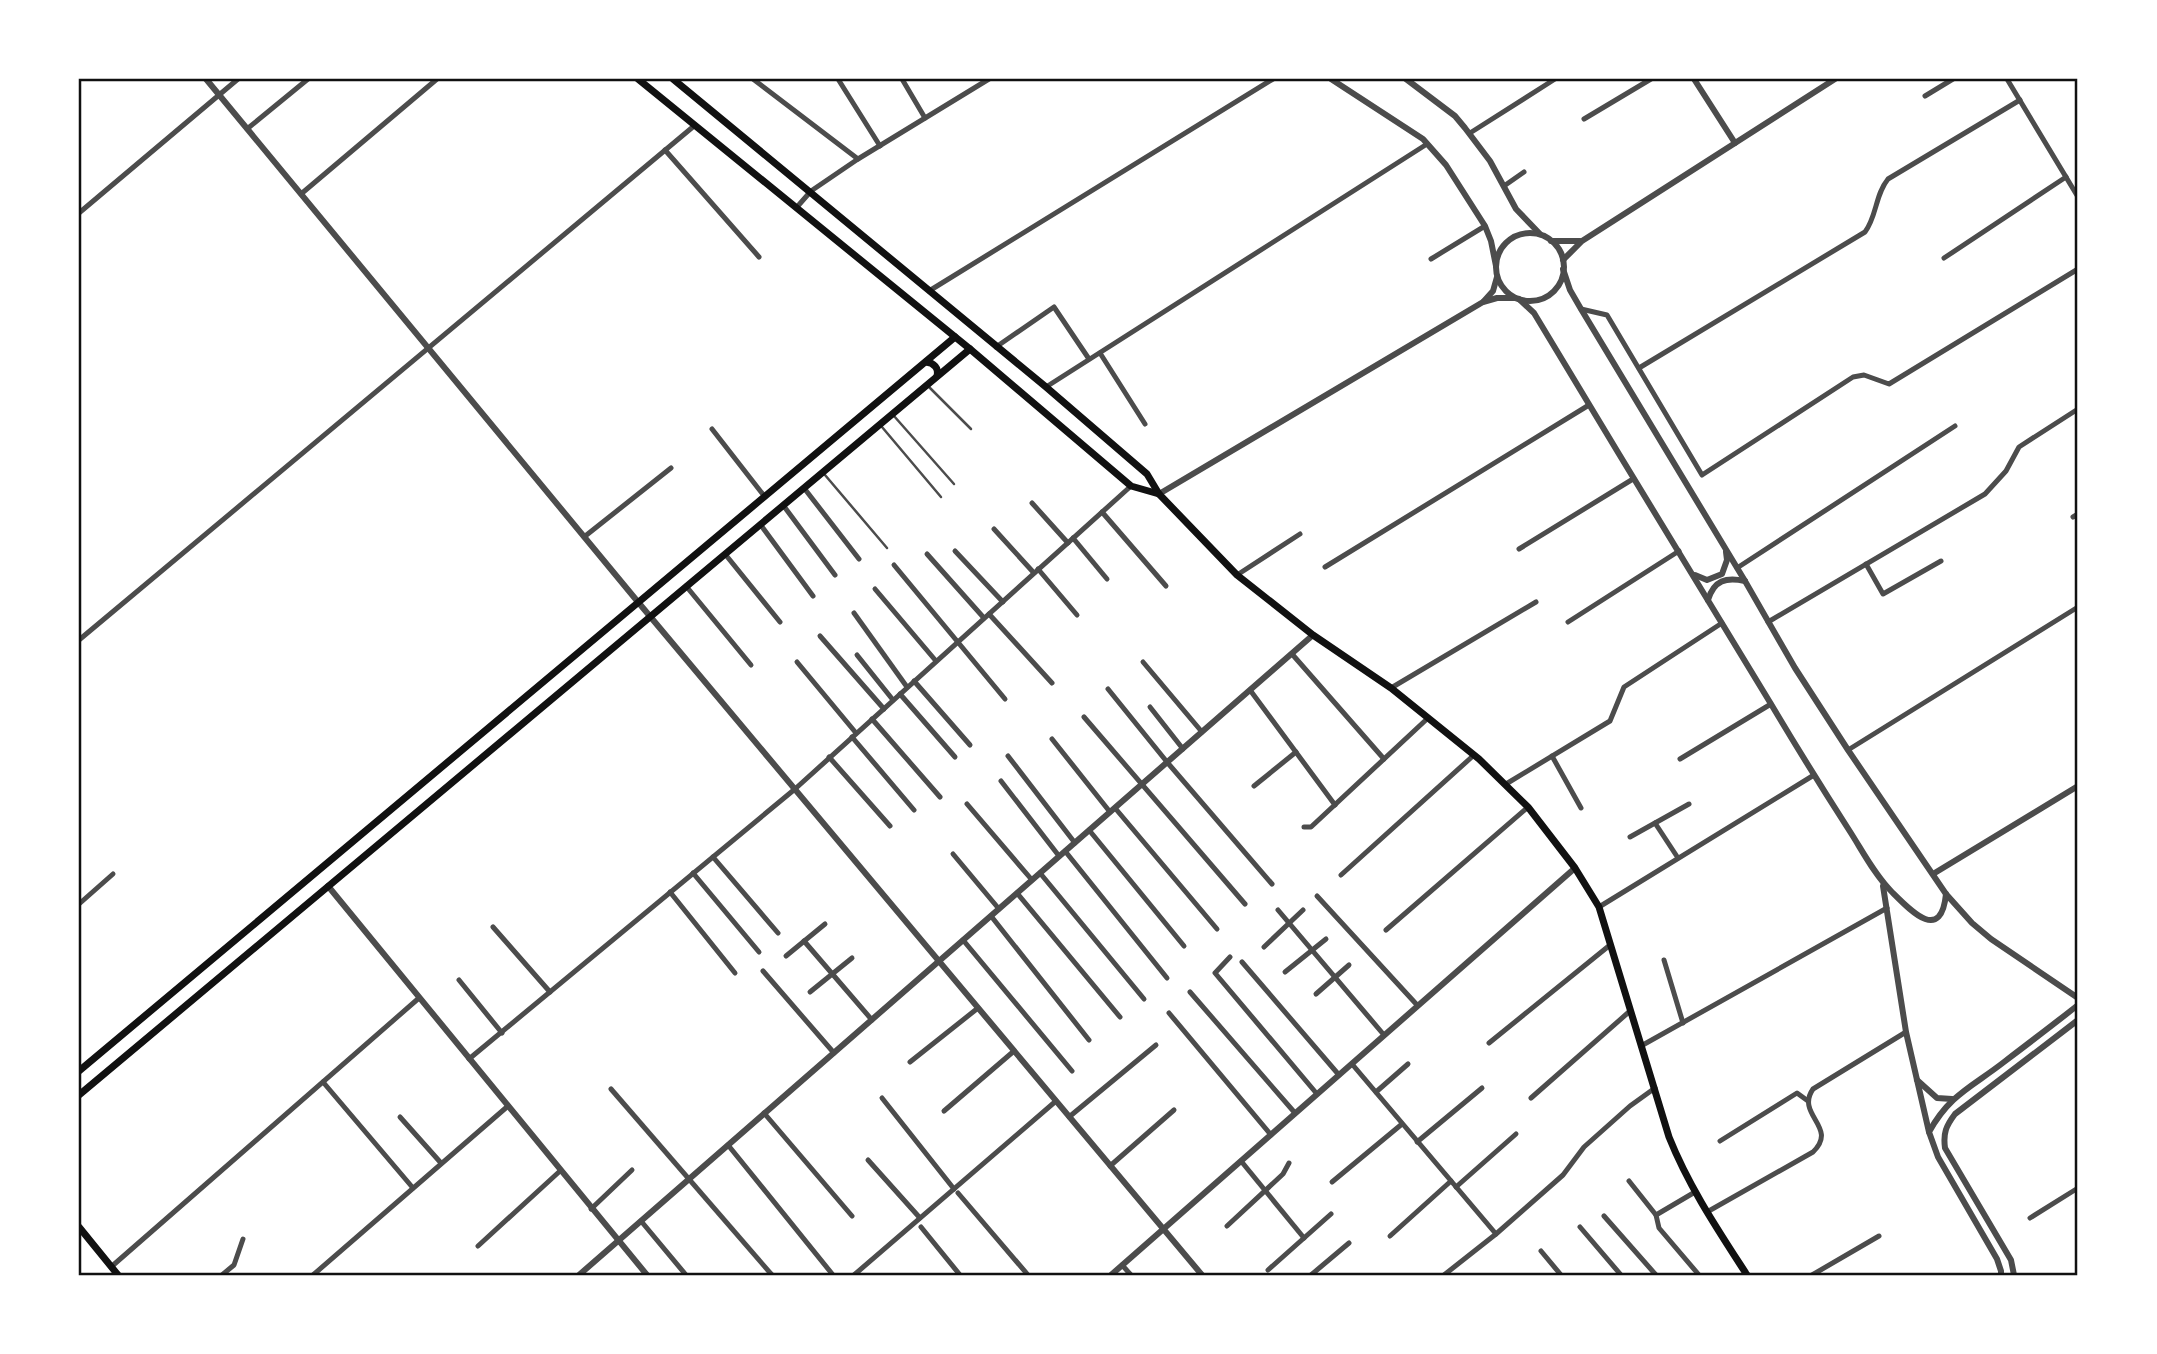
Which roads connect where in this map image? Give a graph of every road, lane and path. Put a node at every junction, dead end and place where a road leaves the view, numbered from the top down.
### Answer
1 (205, 79) edge
2 (238, 79) edge
3 (308, 79) edge
4 (437, 79) edge
5 (638, 79) edge
6 (753, 79) edge
7 (838, 79) edge
8 (902, 79) edge
9 (989, 79) edge
10 (1273, 79) edge
11 (1331, 79) edge
12 (1406, 79) edge
13 (1555, 79) edge
14 (1651, 79) edge
15 (1694, 79) edge
16 (1835, 79) edge
17 (1953, 79) edge
18 (2007, 79) edge
19 (677, 80) edge
20 (219, 95) junction
21 (1925, 96) dead end
22 (2020, 100) junction
23 (925, 118) junction
24 (1584, 119) dead end
25 (694, 126) junction
26 (247, 129) junction
27 (1470, 134) junction
28 (1427, 144) junction
29 (1735, 144) junction
30 (880, 146) junction
31 (665, 150) junction
32 (858, 159) junction
33 (1524, 172) dead end
34 (2066, 177) junction
35 (1504, 186) junction
36 (810, 191) junction
37 (301, 194) junction
38 (2078, 197) edge
39 (797, 207) junction
40 (79, 213) edge
41 (1485, 226) junction
42 (1541, 235) junction
43 (1551, 241) junction
44 (1582, 241) junction
45 (760, 257) dead end
46 (1431, 258) dead end
47 (1944, 258) dead end
48 (1563, 260) junction
49 (1496, 266) junction
50 (1563, 269) junction
51 (2078, 269) edge
52 (1497, 276) junction
53 (929, 291) junction
54 (1517, 299) junction
55 (1483, 302) junction
56 (1581, 309) junction
57 (955, 337) junction
58 (996, 347) junction
59 (428, 348) junction
60 (970, 349) junction
61 (1100, 353) junction
62 (1089, 359) junction
63 (926, 362) junction
64 (1639, 368) junction
65 (937, 376) junction
66 (927, 385) junction
67 (1046, 387) junction
68 (1589, 405) junction
69 (2078, 409) edge
70 (892, 414) junction
71 (1145, 424) dead end
72 (879, 425) junction
73 (1955, 426) dead end
74 (712, 429) dead end
75 (971, 429) dead end
76 (671, 468) dead end
77 (823, 472) junction
78 (1633, 479) junction
79 (954, 484) dead end
80 (1131, 486) junction
81 (804, 488) junction
82 (1159, 494) junction
83 (765, 497) junction
84 (941, 498) dead end
85 (1032, 503) dead end
86 (783, 505) junction
87 (1102, 512) junction
88 (760, 524) junction
89 (994, 529) dead end
90 (1300, 534) dead end
91 (584, 537) junction
92 (1070, 541) junction
93 (887, 548) dead end
94 (1519, 549) dead end
95 (956, 551) dead end
96 (1679, 551) junction
97 (1727, 551) junction
98 (725, 554) junction
99 (927, 554) dead end
100 (859, 559) dead end
101 (1941, 561) dead end
102 (1866, 564) junction
103 (894, 565) dead end
104 (1325, 567) dead end
105 (1737, 568) junction
106 (1036, 571) junction
107 (1691, 571) junction
108 (835, 575) dead end
109 (1237, 575) junction
110 (1107, 579) dead end
111 (1745, 581) junction
112 (686, 586) junction
113 (1166, 586) dead end
114 (875, 589) dead end
115 (813, 596) dead end
116 (1709, 600) junction
117 (638, 602) junction
118 (1003, 602) junction
119 (1536, 602) dead end
120 (2078, 607) edge
121 (854, 613) dead end
122 (1077, 615) dead end
123 (986, 616) junction
124 (650, 617) junction
125 (780, 622) dead end
126 (1568, 622) dead end
127 (1768, 622) junction
128 (1722, 623) junction
129 (1313, 635) junction
130 (820, 636) dead end
131 (79, 640) edge
132 (958, 642) junction
133 (1292, 654) junction
134 (857, 655) dead end
135 (936, 661) junction
136 (797, 662) dead end
137 (1143, 662) dead end
138 (751, 665) dead end
139 (914, 681) junction
140 (1052, 684) dead end
141 (907, 687) junction
142 (1391, 688) junction
143 (1108, 689) dead end
144 (1250, 690) junction
145 (900, 694) junction
146 (1005, 699) dead end
147 (894, 700) junction
148 (1771, 704) junction
149 (1150, 707) dead end
150 (884, 709) junction
151 (1084, 717) dead end
152 (1428, 718) junction
153 (872, 719) junction
154 (1202, 732) junction
155 (854, 735) junction
156 (1052, 739) dead end
157 (970, 745) dead end
158 (1183, 749) junction
159 (1848, 751) junction
160 (1296, 752) junction
161 (1474, 755) junction
162 (1008, 756) dead end
163 (1552, 756) junction
164 (829, 757) junction
165 (955, 757) dead end
166 (1680, 758) dead end
167 (1384, 759) junction
168 (1167, 762) junction
169 (1814, 775) junction
170 (1001, 781) dead end
171 (1506, 784) junction
172 (1142, 785) junction
173 (1254, 786) dead end
174 (2078, 786) edge
175 (795, 789) junction
176 (940, 797) dead end
177 (967, 804) dead end
178 (1689, 804) dead end
179 (1335, 805) junction
180 (1528, 807) junction
181 (1581, 808) dead end
182 (914, 810) dead end
183 (1113, 810) junction
184 (1655, 823) junction
185 (890, 827) dead end
186 (1304, 827) dead end
187 (1089, 830) junction
188 (1630, 837) dead end
189 (1075, 843) junction
190 (1065, 851) junction
191 (953, 854) dead end
192 (1059, 856) junction
193 (713, 857) junction
194 (1678, 858) junction
195 (1574, 868) junction
196 (693, 873) junction
197 (1040, 873) junction
198 (113, 874) dead end
199 (1933, 874) junction
200 (1341, 875) dead end
201 (1032, 880) junction
202 (1272, 884) dead end
203 (1883, 884) junction
204 (328, 886) junction
205 (670, 892) junction
206 (1017, 893) junction
207 (1946, 894) junction
208 (1317, 896) dead end
209 (79, 904) edge
210 (1245, 904) dead end
211 (1599, 907) junction
212 (1887, 908) junction
213 (999, 909) junction
214 (1278, 910) dead end
215 (1303, 911) dead end
216 (991, 916) junction
217 (825, 923) dead end
218 (1289, 923) junction
219 (493, 927) dead end
220 (1217, 929) dead end
221 (1386, 930) dead end
222 (778, 933) dead end
223 (1326, 939) dead end
224 (963, 940) junction
225 (804, 941) junction
226 (1610, 945) junction
227 (1184, 946) dead end
228 (1264, 947) dead end
229 (1312, 950) junction
230 (759, 953) dead end
231 (786, 957) dead end
232 (1230, 957) dead end
233 (852, 958) dead end
234 (1664, 960) dead end
235 (939, 961) junction
236 (1242, 962) dead end
237 (1349, 965) dead end
238 (763, 971) dead end
239 (1285, 972) dead end
240 (735, 973) dead end
241 (832, 974) junction
242 (1335, 977) junction
243 (1167, 978) dead end
244 (459, 980) dead end
245 (550, 992) junction
246 (810, 992) dead end
247 (1190, 992) dead end
248 (1317, 994) dead end
249 (419, 998) junction
250 (2078, 998) edge
251 (1144, 999) dead end
252 (2078, 1005) edge
253 (1418, 1006) junction
254 (978, 1008) junction
255 (1630, 1011) junction
256 (1169, 1013) dead end
257 (1120, 1017) dead end
258 (872, 1020) junction
259 (2078, 1020) edge
260 (1683, 1023) junction
261 (502, 1032) junction
262 (1906, 1032) junction
263 (1384, 1035) junction
264 (1088, 1040) dead end
265 (1489, 1043) dead end
266 (1156, 1045) dead end
267 (1642, 1046) junction
268 (1014, 1051) junction
269 (834, 1053) junction
270 (470, 1059) junction
271 (910, 1062) dead end
272 (1352, 1064) junction
273 (1408, 1064) dead end
274 (79, 1071) edge
275 (1072, 1071) dead end
276 (1339, 1075) junction
277 (1916, 1079) junction
278 (323, 1082) junction
279 (1482, 1088) dead end
280 (1654, 1088) junction
281 (611, 1089) dead end
282 (1376, 1092) junction
283 (1317, 1094) junction
284 (79, 1095) edge
285 (882, 1098) dead end
286 (1531, 1098) dead end
287 (1952, 1099) junction
288 (1056, 1101) junction
289 (1808, 1101) junction
290 (508, 1106) junction
291 (1174, 1110) dead end
292 (944, 1111) dead end
293 (1295, 1113) junction
294 (764, 1114) junction
295 (400, 1117) dead end
296 (1069, 1117) junction
297 (1402, 1124) junction
298 (1930, 1132) junction
299 (1516, 1134) dead end
300 (1271, 1135) junction
301 (1720, 1141) dead end
302 (1417, 1142) junction
303 (728, 1145) junction
304 (868, 1160) dead end
305 (1241, 1161) junction
306 (442, 1163) junction
307 (1289, 1163) dead end
308 (1110, 1166) junction
309 (632, 1170) dead end
310 (560, 1171) junction
311 (690, 1179) junction
312 (1451, 1181) junction
313 (1629, 1181) dead end
314 (1332, 1182) dead end
315 (1456, 1187) junction
316 (413, 1188) junction
317 (2078, 1188) edge
318 (956, 1191) junction
319 (1265, 1191) junction
320 (1695, 1192) junction
321 (592, 1209) junction
322 (1707, 1212) junction
323 (1331, 1214) dead end
324 (1656, 1215) junction
325 (852, 1216) dead end
326 (1604, 1216) dead end
327 (920, 1218) junction
328 (2030, 1218) dead end
329 (642, 1221) junction
330 (1227, 1226) dead end
331 (79, 1227) edge
332 (920, 1227) dead end
333 (1580, 1227) dead end
334 (1163, 1229) junction
335 (1496, 1234) junction
336 (1390, 1236) dead end
337 (1879, 1236) dead end
338 (1304, 1238) junction
339 (243, 1239) dead end
340 (618, 1241) junction
341 (1349, 1243) dead end
342 (478, 1246) dead end
343 (1541, 1251) dead end
344 (1122, 1265) junction
345 (111, 1267) junction
346 (1268, 1270) dead end
347 (1320, 1273) edge
348 (118, 1275) edge
349 (222, 1275) edge
350 (313, 1275) edge
351 (579, 1275) edge
352 (647, 1275) edge
353 (686, 1275) edge
354 (772, 1275) edge
355 (833, 1275) edge
356 (854, 1275) edge
357 (960, 1275) edge
358 (1028, 1275) edge
359 (1111, 1275) edge
360 (1131, 1275) edge
361 (1202, 1275) edge
362 (1311, 1275) edge
363 (1444, 1275) edge
364 (1561, 1275) edge
365 (1621, 1275) edge
366 (1656, 1275) edge
367 (1699, 1275) edge
368 (1747, 1275) edge
369 (1812, 1275) edge
370 (2001, 1275) edge
371 (2014, 1275) edge

1 - 20 street
2 - 20 street
3 - 26 street
4 - 37 street
5 - 25 main road
6 - 32 street
7 - 30 street
8 - 23 street
9 - 23 street
10 - 53 street
11 - 28 street
12 - 27 street
13 - 27 street
14 - 24 street
15 - 29 street
16 - 29 street
17 - 21 street
18 - 22 street
19 - 36 main road
20 - 26 street
20 - 40 street
22 - 34 street
22 - 64 street
23 - 30 street
25 - 31 street
25 - 39 main road
26 - 37 street
27 - 35 street
28 - 41 street
28 - 61 street
29 - 44 street
30 - 32 street
31 - 45 street
31 - 59 street
32 - 36 street
33 - 35 street
34 - 38 street
34 - 47 street
35 - 42 street
36 - 39 street
36 - 53 main road
37 - 59 street
39 - 57 main road
41 - 46 street
41 - 49 street
42 - 43 street
42 - 49 street
43 - 44 street
43 - 48 street
44 - 48 street
48 - 50 street
49 - 52 street
50 - 54 street
50 - 56 street
51 - 64 street
52 - 54 street
52 - 55 street
53 - 58 main road
54 - 55 street
54 - 68 street
55 - 82 street
56 - 64 street
56 - 97 street
57 - 60 main road
57 - 63 main road
58 - 62 street
58 - 67 main road
59 - 91 street
59 - 131 street
60 - 65 main road
60 - 80 main road
61 - 62 street
61 - 71 street
62 - 67 street
63 - 65 main road
63 - 83 main road
65 - 66 main road
66 - 70 main road
66 - 75 lane
67 - 82 main road
68 - 78 street
68 - 104 street
69 - 102 street
70 - 72 main road
70 - 79 lane
72 - 77 main road
72 - 84 lane
73 - 105 street
74 - 83 street
76 - 91 street
77 - 81 main road
77 - 93 lane
78 - 94 street
78 - 96 street
80 - 82 main road
80 - 87 street
81 - 86 main road
81 - 100 street
82 - 109 main road
83 - 117 main road
85 - 92 street
86 - 88 main road
86 - 108 street
87 - 92 street
87 - 113 street
88 - 98 main road
88 - 115 street
89 - 106 street
90 - 109 street
91 - 117 street
92 - 106 street
92 - 110 street
95 - 118 street
96 - 107 street
96 - 126 street
97 - 105 street
97 - 107 street
98 - 112 main road
98 - 125 street
99 - 123 street
101 - 102 street
102 - 127 street
103 - 132 street
105 - 111 street
106 - 118 street
106 - 122 street
107 - 116 street
109 - 129 main road
111 - 116 street
111 - 127 street
112 - 124 main road
112 - 138 street
114 - 135 street
116 - 128 street
117 - 124 street
117 - 274 main road
118 - 123 street
119 - 142 street
120 - 159 street
121 - 141 street
123 - 132 street
123 - 140 street
124 - 175 street
124 - 204 main road
127 - 159 street
128 - 148 street
128 - 163 street
129 - 133 street
129 - 142 main road
130 - 150 street
132 - 135 street
132 - 146 street
133 - 144 street
133 - 167 street
134 - 147 street
135 - 139 street
136 - 155 street
137 - 154 street
139 - 141 street
139 - 157 street
141 - 145 street
142 - 152 main road
143 - 168 street
144 - 154 street
144 - 160 street
145 - 147 street
145 - 165 street
147 - 150 street
148 - 166 street
148 - 169 street
149 - 158 street
150 - 153 street
151 - 172 street
152 - 161 main road
152 - 167 street
153 - 155 street
153 - 176 street
154 - 158 street
155 - 164 street
155 - 182 street
156 - 183 street
158 - 168 street
159 - 199 street
160 - 173 street
160 - 179 street
161 - 171 main road
161 - 200 street
162 - 189 street
163 - 171 street
163 - 181 street
164 - 175 street
164 - 185 street
167 - 179 street
168 - 172 street
168 - 202 street
169 - 194 street
169 - 203 street
170 - 192 street
171 - 180 main road
172 - 183 street
172 - 210 street
174 - 199 street
175 - 193 street
175 - 235 street
177 - 201 street
178 - 184 street
179 - 186 street
180 - 195 main road
180 - 221 street
183 - 187 street
183 - 220 street
184 - 188 street
184 - 194 street
187 - 189 street
187 - 227 street
189 - 190 street
190 - 192 street
190 - 243 street
191 - 213 street
192 - 197 street
193 - 196 street
193 - 222 street
194 - 211 street
195 - 211 main road
195 - 253 street
196 - 205 street
196 - 230 street
197 - 201 street
197 - 251 street
198 - 209 street
199 - 207 street
201 - 206 street
203 - 207 street
203 - 212 street
204 - 249 street
204 - 284 main road
205 - 240 street
205 - 245 street
206 - 213 street
206 - 257 street
207 - 250 street
208 - 253 street
211 - 226 main road
212 - 260 street
212 - 262 street
213 - 216 street
214 - 218 street
215 - 218 street
216 - 224 street
216 - 264 street
217 - 225 street
218 - 228 street
218 - 229 street
219 - 245 street
223 - 229 street
224 - 235 street
224 - 275 street
225 - 231 street
225 - 241 street
226 - 255 main road
226 - 265 street
229 - 239 street
229 - 242 street
232 - 283 street
233 - 241 street
234 - 260 street
235 - 254 street
235 - 258 street
236 - 276 street
237 - 242 street
238 - 269 street
241 - 246 street
241 - 258 street
242 - 248 street
242 - 263 street
244 - 261 street
245 - 261 street
247 - 293 street
249 - 270 street
249 - 278 street
252 - 287 street
253 - 263 street
254 - 268 street
254 - 271 street
255 - 267 main road
255 - 286 street
256 - 300 street
258 - 269 street
259 - 371 street
260 - 267 street
261 - 270 street
262 - 277 street
262 - 289 street
263 - 272 street
266 - 296 street
267 - 280 main road
268 - 288 street
268 - 292 street
269 - 294 street
270 - 290 street
272 - 276 street
272 - 282 street
273 - 282 street
276 - 283 street
277 - 287 street
277 - 298 street
278 - 316 street
278 - 345 street
279 - 302 street
280 - 320 main road
280 - 335 street
281 - 311 street
282 - 297 street
283 - 293 street
285 - 318 street
287 - 298 street
288 - 296 street
288 - 318 street
289 - 301 street
289 - 322 street
290 - 306 street
290 - 310 street
291 - 308 street
293 - 300 street
294 - 303 street
294 - 325 street
295 - 306 street
296 - 308 street
297 - 302 street
297 - 314 street
298 - 370 street
299 - 315 street
300 - 305 street
302 - 312 street
303 - 311 street
303 - 355 street
304 - 327 street
305 - 319 street
305 - 334 street
306 - 316 street
307 - 319 street
308 - 334 street
309 - 321 street
310 - 321 street
310 - 342 street
311 - 329 street
311 - 354 street
312 - 315 street
312 - 336 street
313 - 324 street
315 - 335 street
316 - 350 street
317 - 328 street
318 - 327 street
318 - 358 street
319 - 330 street
319 - 338 street
320 - 322 main road
320 - 324 street
321 - 340 street
322 - 368 main road
323 - 338 street
324 - 367 street
326 - 366 street
327 - 356 street
329 - 340 street
329 - 353 street
331 - 345 main road
332 - 357 street
333 - 365 street
334 - 344 street
334 - 361 street
335 - 363 street
337 - 369 street
338 - 346 street
339 - 349 street
340 - 351 street
340 - 352 street
341 - 347 street
343 - 364 street
344 - 359 street
344 - 360 street
345 - 348 main road
347 - 362 street

